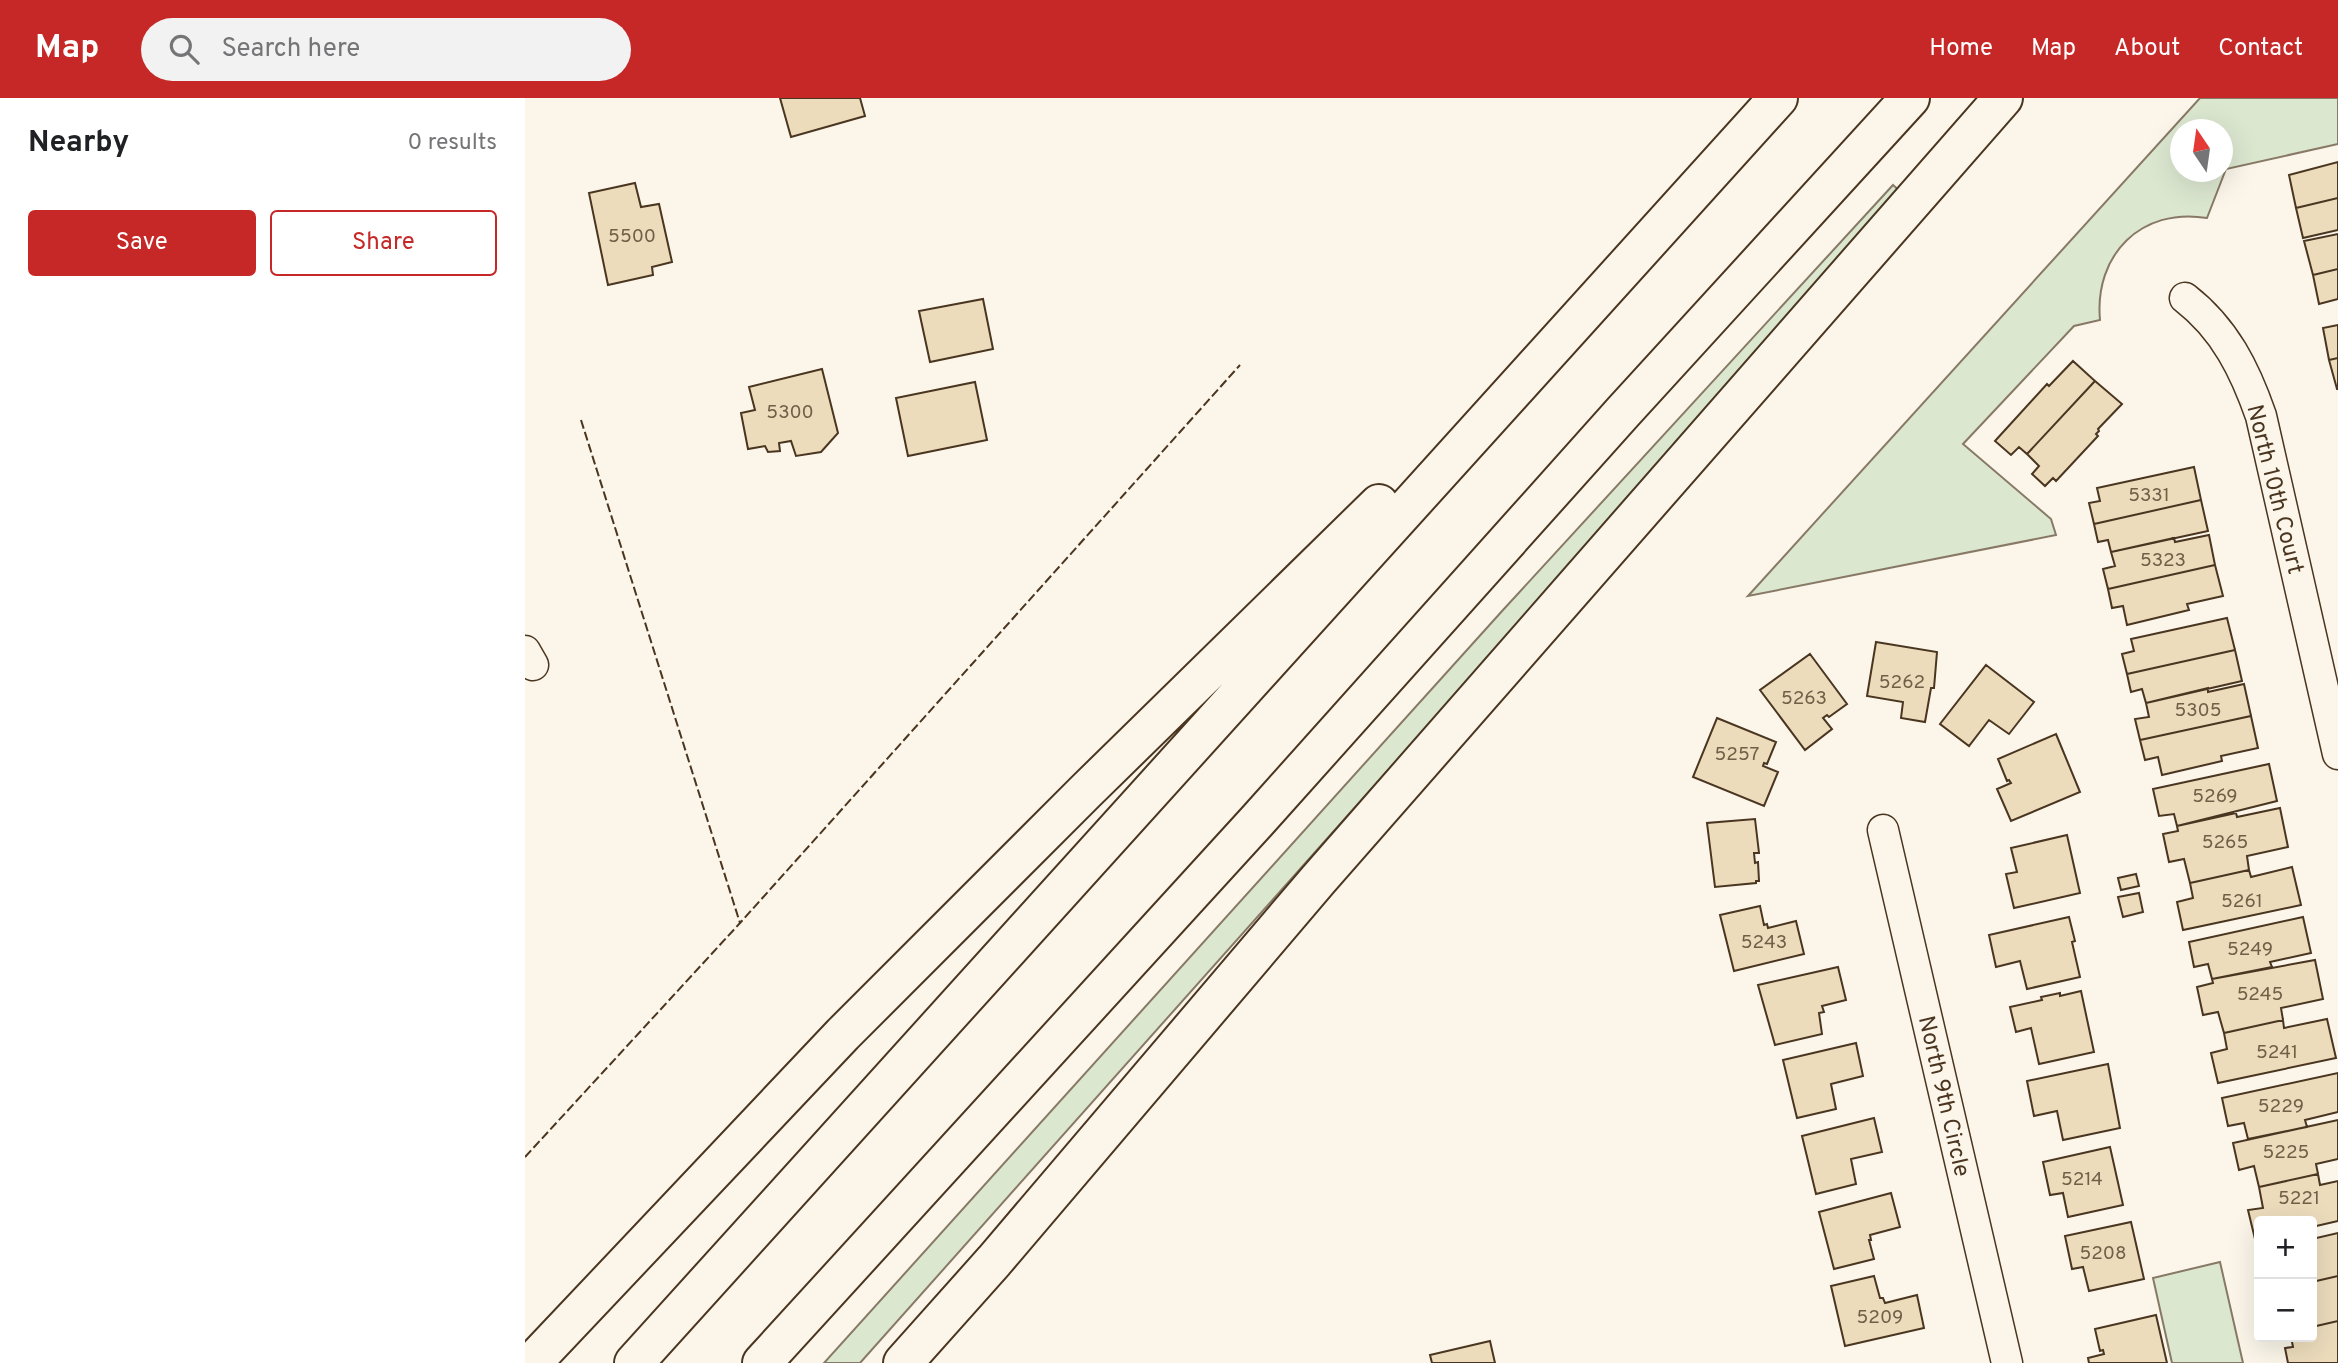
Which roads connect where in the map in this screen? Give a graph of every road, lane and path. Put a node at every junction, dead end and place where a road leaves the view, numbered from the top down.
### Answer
1 (1778, 98) edge
2 (1910, 98) edge
3 (2003, 98) edge
4 (1661, 229) junction
5 (2185, 298) dead end
6 (2332, 699) edge
7 (2338, 754) edge
8 (1883, 830) dead end
9 (532, 1363) edge
10 (634, 1363) edge
11 (762, 1363) edge
12 (903, 1363) edge
13 (2007, 1363) edge

1 - 4 highway
2 - 11 highway
3 - 12 highway
4 - 9 highway
4 - 10 highway
5 - 6 street, North 10th Court
6 - 7 street, North 10th Court
8 - 13 street, North 9th Circle

